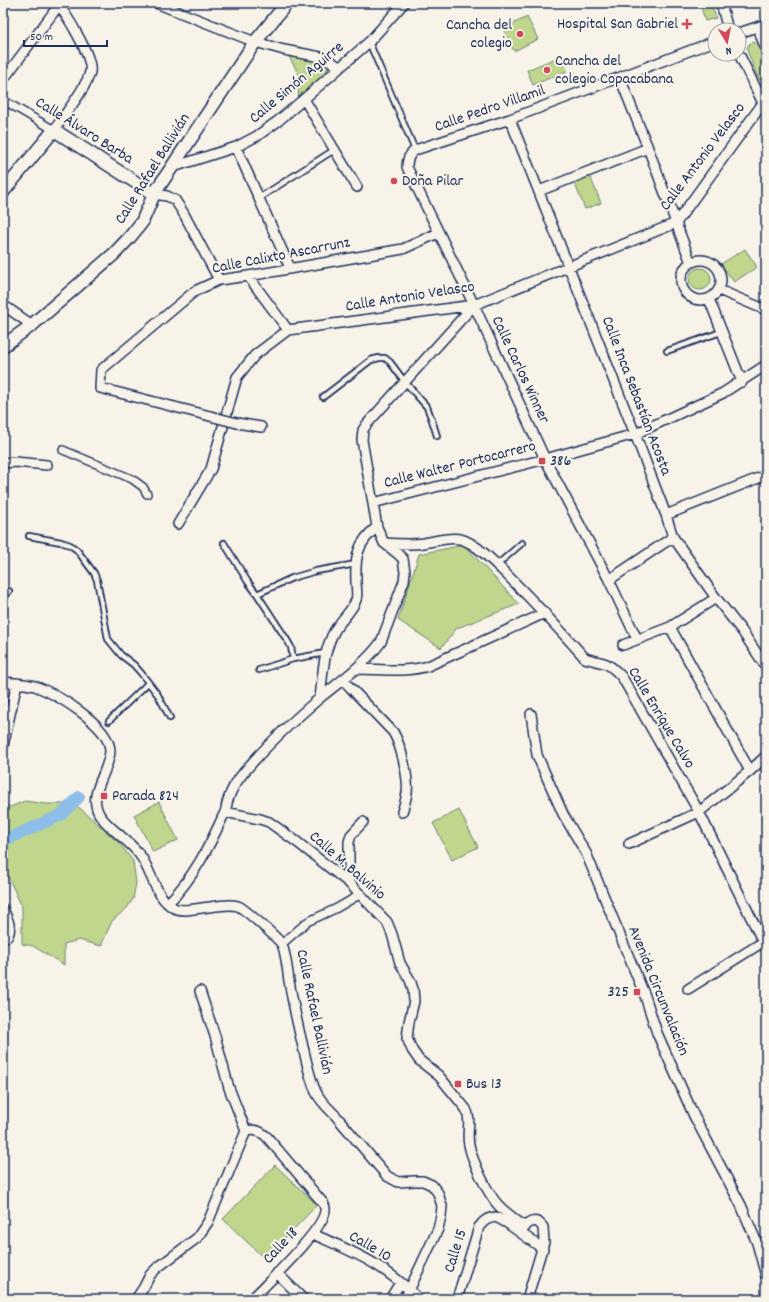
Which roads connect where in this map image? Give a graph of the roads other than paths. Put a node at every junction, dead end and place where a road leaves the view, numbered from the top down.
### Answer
1 (156, 3) edge
2 (288, 3) edge
3 (404, 3) edge
4 (721, 3) edge
5 (58, 4) edge
6 (726, 22) edge
7 (762, 25) edge
8 (747, 30) edge
9 (255, 42) junction
10 (369, 42) junction
11 (707, 44) edge
12 (766, 51) edge
13 (743, 62) edge
14 (339, 68) junction
15 (620, 78) junction
16 (3, 80) edge
17 (304, 99) junction
18 (3, 100) edge
19 (765, 104) edge
20 (510, 119) junction
21 (54, 130) junction
22 (236, 147) junction
23 (648, 148) junction
24 (334, 150) junction
25 (412, 152) junction
26 (170, 168) junction
27 (357, 187) dead end
28 (539, 191) junction
29 (3, 192) edge
30 (154, 194) junction
31 (259, 198) junction
32 (676, 223) junction
33 (438, 233) junction
34 (691, 262) junction
35 (568, 266) junction
36 (290, 268) junction
37 (248, 276) junction
38 (219, 280) junction
39 (719, 290) junction
40 (709, 299) junction
41 (3, 305) edge
42 (474, 305) junction
43 (766, 310) edge
44 (32, 325) junction
45 (288, 330) junction
46 (721, 332) junction
47 (3, 346) edge
48 (668, 351) dead end
49 (766, 365) edge
50 (405, 382) junction
51 (742, 382) junction
52 (323, 397) dead end
53 (261, 427) dead end
54 (635, 434) junction
55 (437, 436) dead end
56 (63, 450) dead end
57 (545, 459) junction
58 (3, 463) edge
59 (47, 465) dead end
60 (766, 475) edge
61 (146, 494) dead end
62 (373, 503) junction
63 (666, 514) junction
64 (178, 524) dead end
65 (377, 527) junction
66 (29, 536) dead end
67 (674, 537) junction
68 (224, 543) dead end
69 (384, 543) junction
70 (522, 543) dead end
71 (356, 564) junction
72 (497, 565) junction
73 (609, 580) junction
74 (9, 591) dead end
75 (257, 594) junction
76 (716, 598) junction
77 (3, 599) edge
78 (545, 613) junction
79 (670, 627) junction
80 (637, 639) junction
81 (623, 645) dead end
82 (325, 654) junction
83 (293, 659) junction
84 (766, 667) edge
85 (357, 669) junction
86 (259, 670) dead end
87 (343, 680) junction
88 (3, 682) edge
89 (148, 682) junction
90 (16, 683) junction
91 (320, 698) junction
92 (531, 714) dead end
93 (170, 718) dead end
94 (108, 721) dead end
95 (3, 746) edge
96 (766, 756) edge
97 (750, 771) junction
98 (225, 812) junction
99 (402, 812) dead end
100 (699, 812) junction
101 (363, 822) dead end
102 (629, 844) dead end
103 (349, 883) junction
104 (361, 894) junction
105 (168, 903) junction
106 (3, 909) edge
107 (3, 938) edge
108 (282, 944) junction
109 (765, 944) edge
110 (688, 989) dead end
111 (200, 991) dead end
112 (246, 1131) junction
113 (523, 1230) junction
114 (314, 1234) junction
115 (543, 1249) junction
116 (277, 1273) junction
117 (766, 1276) edge
118 (400, 1282) junction
119 (410, 1290) junction
120 (136, 1299) edge
121 (252, 1299) edge
122 (303, 1299) edge
123 (390, 1299) edge
124 (405, 1299) edge
125 (419, 1299) edge
126 (457, 1299) edge
127 (527, 1299) edge

1 - 9 street
2 - 9 street, Calle Rafael Ballivián
3 - 10 street, Calle Simón Aguirre
4 - 6 street
5 - 16 street
5 - 21 street
7 - 8 street
7 - 12 street
9 - 14 street
9 - 26 street, Calle Rafael Ballivián
10 - 14 street, Calle Simón Aguirre
10 - 25 lane
11 - 15 street, Calle Pedro Villamil
13 - 19 street
14 - 17 street, Calle Simón Aguirre
15 - 20 street, Calle Pedro Villamil
15 - 23 street
17 - 22 street, Calle Simón Aguirre
17 - 24 street
18 - 21 street, Calle Álvaro Barba
19 - 32 street, Calle Antonio Velasco
20 - 25 street, Calle Pedro Villamil
20 - 28 street, Calle Inca Sebastían Acosta
21 - 29 street
21 - 30 street, Calle Álvaro Barba
22 - 26 street, Calle Simón Aguirre
22 - 31 street
23 - 28 street
23 - 32 street
24 - 27 street
24 - 31 lane
25 - 33 street, Calle Carlos Winner
26 - 30 street, Calle Rafael Ballivián
28 - 35 street, Calle Inca Sebastían Acosta
30 - 38 street, Calle Álvaro Barba
30 - 44 street, Calle Rafael Ballivián
31 - 36 street
32 - 34 street
32 - 35 street, Calle Antonio Velasco
33 - 36 street, Calle Calixto Ascarrunz
33 - 42 street, Calle Carlos Winner
34 - 39 street
34 - 40 street
35 - 42 street, Calle Antonio Velasco
35 - 54 street, Calle Inca Sebastían Acosta
36 - 37 street, Calle Calixto Ascarrunz
37 - 38 street, Calle Calixto Ascarrunz
37 - 45 street
38 - 53 street, Calle Calixto Ascarrunz, bridge
39 - 40 street
39 - 43 street
40 - 46 street
41 - 44 street
42 - 45 street, Calle Antonio Velasco
42 - 50 street
42 - 57 street, Calle Carlos Winner
44 - 47 street, Calle Rafael Ballivián
45 - 64 street, Calle Antonio Velasco
46 - 48 lane
46 - 51 street
49 - 51 street, Calle Walter Portocarrero
50 - 52 lane
50 - 55 lane
50 - 62 street
51 - 54 street, Calle Walter Portocarrero
54 - 57 street, Calle Walter Portocarrero
54 - 63 street, Calle Inca Sebastían Acosta
56 - 61 street
57 - 62 street, Calle Walter Portocarrero
57 - 73 street, Calle Carlos Winner
58 - 59 street
60 - 63 street
62 - 65 street, Calle Walter Portocarrero
63 - 67 street, Calle Inca Sebastían Acosta
65 - 69 street, Calle Walter Portocarrero
65 - 71 street
66 - 89 lane
67 - 73 street
67 - 76 street, Calle Inca Sebastían Acosta
68 - 75 lane
69 - 72 street, Calle Enrique Calvo
69 - 85 street, Calle Walter Portocarrero
70 - 72 lane
71 - 75 lane
71 - 82 street
72 - 78 street, Calle Enrique Calvo
73 - 80 street, Calle Carlos Winner
74 - 77 lane
75 - 83 lane
76 - 79 street
76 - 84 street, Calle Inca Sebastían Acosta
78 - 85 street
78 - 100 street, Calle Enrique Calvo
79 - 80 street
79 - 97 street
80 - 81 street
82 - 83 lane
82 - 91 street
83 - 86 lane
85 - 87 street, Calle Walter Portocarrero
87 - 91 street, Calle Walter Portocarrero
87 - 99 street
88 - 90 street
89 - 93 lane
89 - 94 lane
90 - 95 street
90 - 105 street
91 - 98 street, Calle Walter Portocarrero
92 - 117 street, Avenida Circunvalación
96 - 97 street
97 - 100 street
98 - 103 street, Calle M. Balvinio
98 - 105 street, Calle Walter Portocarrero
100 - 102 street
100 - 109 street, Calle Enrique Calvo
101 - 103 street
103 - 104 street, Calle M. Balvinio
104 - 108 street
104 - 113 street, Calle M. Balvinio
105 - 108 street, Calle Rafael Ballivián
106 - 107 street
108 - 119 street, Calle Rafael Ballivián
109 - 110 street
111 - 112 street
112 - 114 street, Calle 18
112 - 120 street
113 - 115 street
113 - 115 street
113 - 126 street, Calle 15
114 - 116 street, Calle 18
114 - 118 street, Calle 10
115 - 127 street
116 - 121 street, Calle 18
116 - 122 street
118 - 119 street, Calle 10
118 - 123 street
119 - 124 street
119 - 125 street, Calle 10

